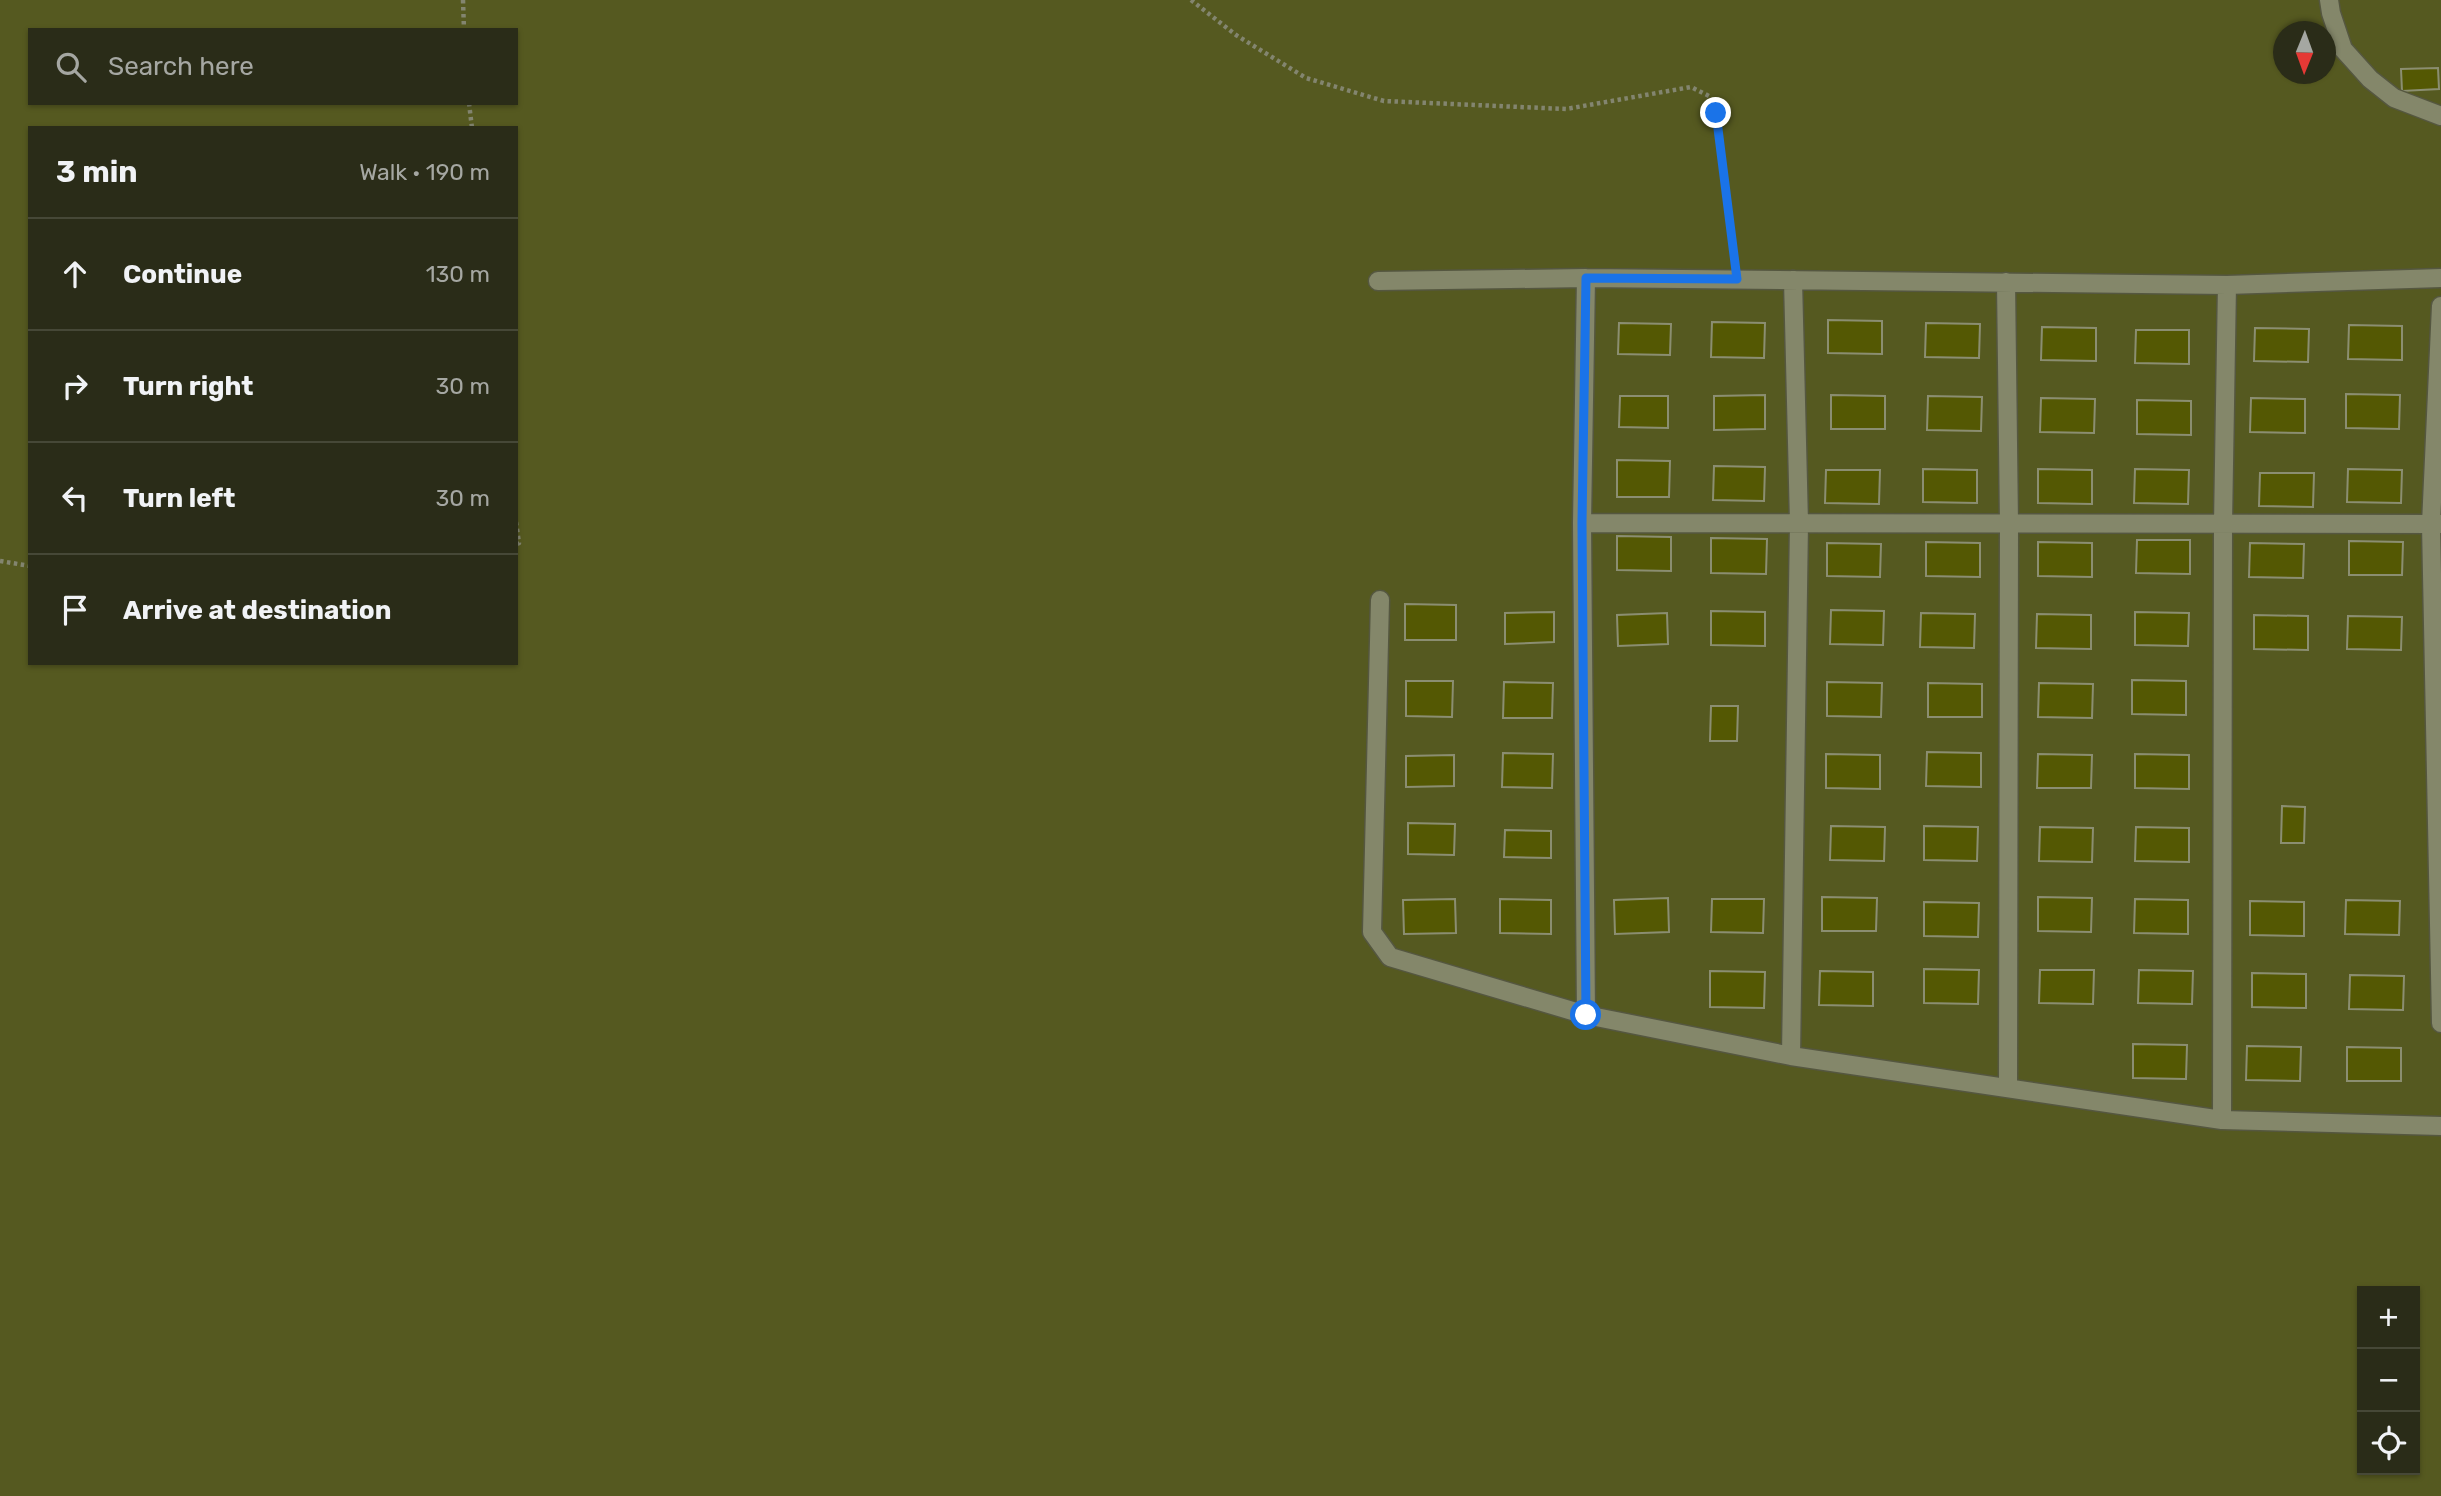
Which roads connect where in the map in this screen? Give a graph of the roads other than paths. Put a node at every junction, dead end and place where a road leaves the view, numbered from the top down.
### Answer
1 (2329, 0) edge
2 (2441, 116) edge
3 (1586, 278) junction
4 (2441, 278) edge
5 (1793, 280) junction
6 (1378, 281) dead end
7 (2006, 282) junction
8 (2227, 285) junction
9 (2441, 306) edge
10 (1582, 523) junction
11 (1799, 523) junction
12 (2009, 524) junction
13 (2223, 524) junction
14 (2436, 524) edge
15 (1380, 600) dead end
16 (1586, 1015) junction
17 (2441, 1023) edge
18 (1791, 1056) junction
19 (2008, 1088) junction
20 (2222, 1120) junction
21 (2441, 1126) edge

1 - 2 street
3 - 5 street
3 - 6 street
3 - 10 street
4 - 8 street
5 - 7 street
5 - 11 street
7 - 8 street
7 - 12 street
8 - 13 street
9 - 14 street
10 - 11 street
10 - 16 street
11 - 12 street
11 - 18 street
12 - 13 street
12 - 19 street
13 - 14 street
13 - 20 street
14 - 17 street
15 - 16 street
16 - 18 street
18 - 19 street
19 - 20 street
20 - 21 street

